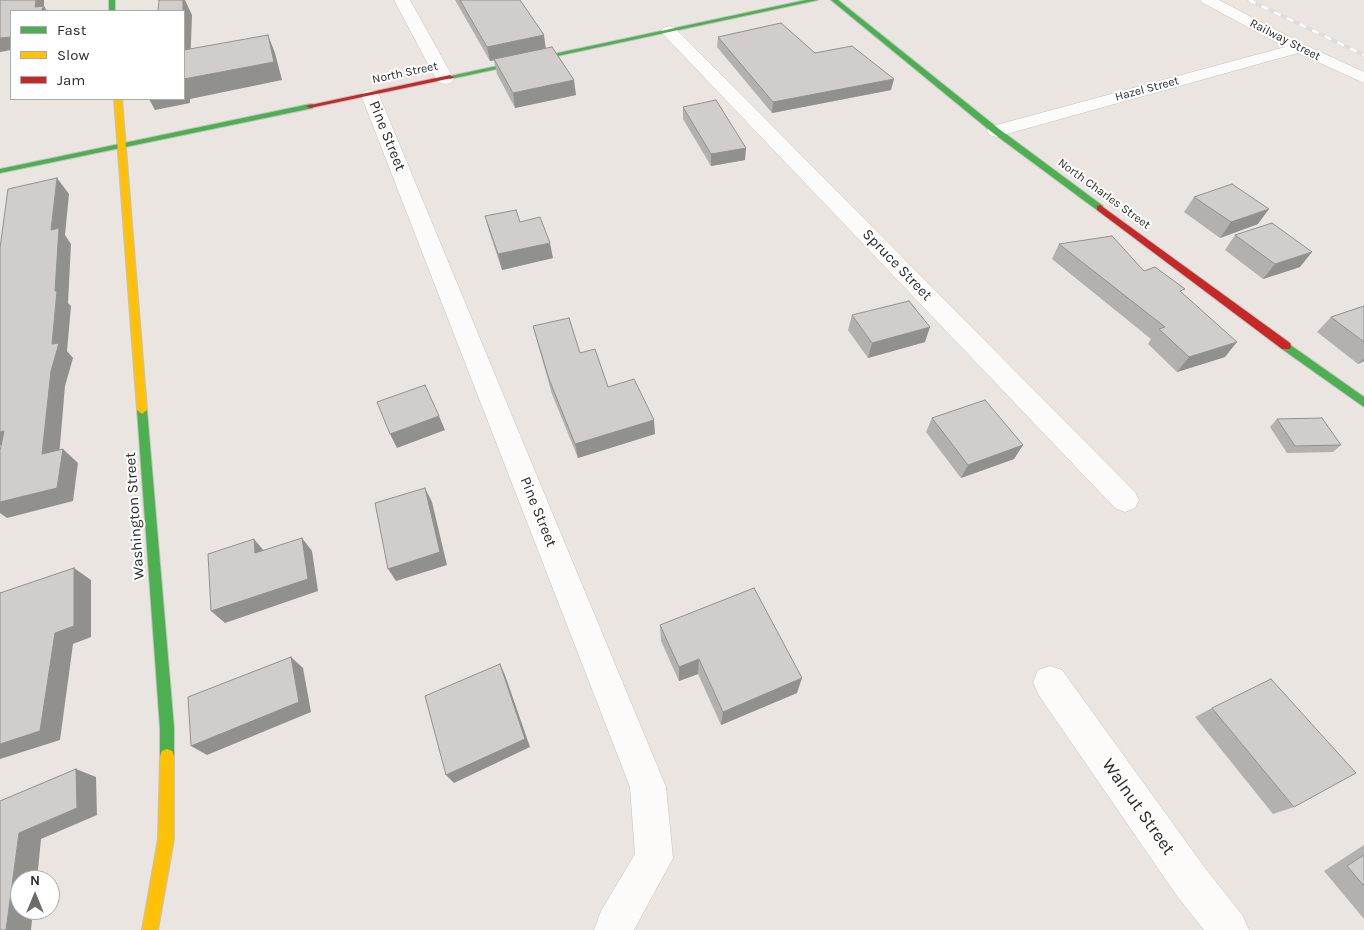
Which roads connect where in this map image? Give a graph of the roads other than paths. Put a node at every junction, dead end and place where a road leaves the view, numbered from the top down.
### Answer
1 (402, 0) edge
2 (816, 0) edge
3 (834, 0) edge
4 (1208, 0) edge
5 (669, 31) junction
6 (1298, 48) junction
7 (1364, 78) edge
8 (445, 79) junction
9 (370, 95) junction
10 (118, 100) edge
11 (996, 131) junction
12 (121, 145) junction
13 (0, 171) edge
14 (1364, 403) edge
15 (1125, 500) dead end
16 (1050, 682) dead end
17 (150, 930) edge
18 (614, 930) edge
19 (1229, 930) edge

1 - 8 street
2 - 5 street, North Street
3 - 11 street, North Charles Street
4 - 6 street, Railway Street
5 - 8 street, North Street
5 - 15 street, Spruce Street
6 - 7 street, Railway Street
6 - 11 street, Hazel Street
8 - 9 street, North Street
9 - 12 street, North Street
9 - 18 street, Pine Street
10 - 12 street, Washington Street
11 - 14 street, North Charles Street
12 - 13 street, North Street
12 - 17 street, Washington Street
16 - 19 street, Walnut Street

